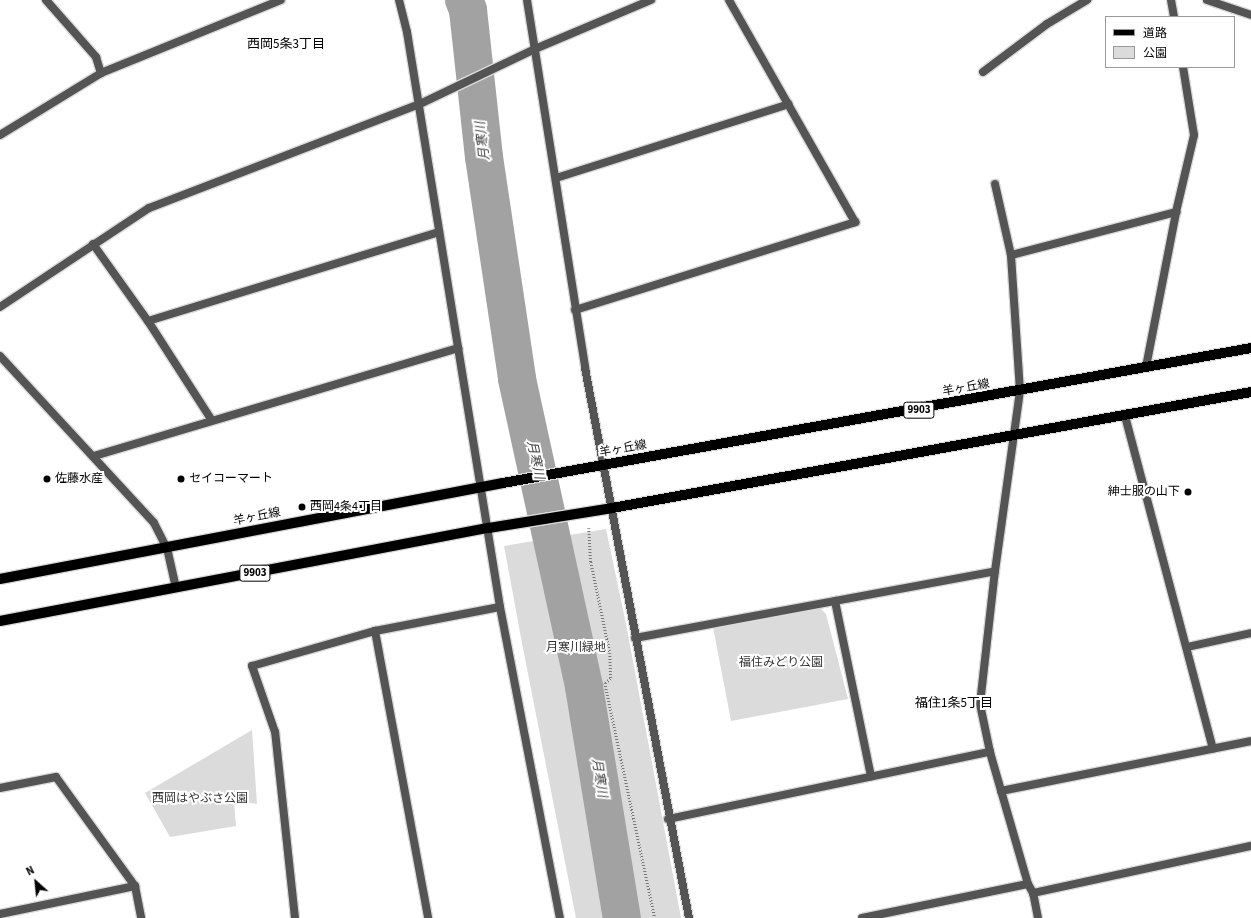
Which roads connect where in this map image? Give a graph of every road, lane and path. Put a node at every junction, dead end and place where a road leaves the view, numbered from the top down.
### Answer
1 (46, 0) edge
2 (281, 0) edge
3 (398, 0) edge
4 (527, 0) edge
5 (651, 0) edge
6 (728, 0) edge
7 (1087, 0) edge
8 (1171, 0) edge
9 (1207, 0) edge
10 (1251, 15) edge
11 (1174, 16) edge
12 (535, 49) junction
13 (1183, 68) edge
14 (984, 72) dead end
15 (101, 73) junction
16 (789, 104) junction
17 (418, 105) junction
18 (0, 135) edge
19 (556, 178) junction
20 (995, 184) dead end
21 (1176, 212) junction
22 (439, 232) junction
23 (93, 244) junction
24 (1011, 256) junction
25 (0, 307) edge
26 (575, 310) junction
27 (148, 322) junction
28 (458, 348) junction
29 (1251, 348) edge
30 (0, 356) edge
31 (1146, 367) junction
32 (1020, 391) junction
33 (1251, 392) edge
34 (1125, 416) junction
35 (211, 419) junction
36 (1013, 436) junction
37 (94, 456) junction
38 (602, 466) junction
39 (481, 488) junction
40 (612, 508) junction
41 (615, 524) junction
42 (489, 528) junction
43 (167, 548) junction
44 (995, 571) junction
45 (0, 579) edge
46 (176, 588) junction
47 (835, 601) junction
48 (500, 607) junction
49 (0, 621) edge
50 (375, 631) junction
51 (1251, 633) edge
52 (635, 638) junction
53 (1187, 647) junction
54 (1251, 741) edge
55 (1213, 749) junction
56 (990, 752) junction
57 (871, 776) junction
58 (0, 788) edge
59 (1001, 791) junction
60 (668, 819) junction
61 (1251, 846) edge
62 (1028, 884) junction
63 (135, 886) junction
64 (1033, 893) junction
65 (0, 914) edge
66 (141, 918) edge
67 (295, 918) edge
68 (428, 918) edge
69 (560, 918) edge
70 (655, 918) edge
71 (689, 918) edge
72 (862, 918) edge
73 (1038, 918) edge

1 - 15 street
2 - 15 street
3 - 17 street
4 - 12 street
5 - 12 street
6 - 16 street
7 - 14 street
8 - 11 street
9 - 10 street
12 - 17 street
12 - 19 street
13 - 21 street
15 - 18 street
16 - 19 street
16 - 26 street
17 - 22 street
17 - 23 street
19 - 26 street
20 - 24 street
21 - 24 street
21 - 31 street
22 - 27 street
22 - 28 street
23 - 25 street
23 - 27 street
24 - 32 street
26 - 38 street
27 - 35 street
28 - 35 street
28 - 39 street
29 - 31 main road, 羊ヶ丘線 / 9903
30 - 37 street
31 - 32 main road, 羊ヶ丘線 / 9903
32 - 36 street
32 - 38 main road, 羊ヶ丘線 / 9903
33 - 34 main road, 9903
34 - 36 main road, 9903
34 - 53 street
35 - 37 street
36 - 40 main road, 9903
36 - 44 street
37 - 43 street
38 - 39 main road, 羊ヶ丘線 / 9903
38 - 40 street
39 - 42 street
39 - 43 main road, 羊ヶ丘線 / 9903
40 - 41 street
40 - 42 main road, 9903
41 - 52 street
41 - 70 path
42 - 46 main road, 9903
42 - 48 street
43 - 45 main road, 羊ヶ丘線 / 9903
43 - 46 street
44 - 47 street
44 - 56 street
46 - 49 main road, 9903
47 - 52 street
47 - 57 street
48 - 50 street
48 - 69 street
50 - 67 street
50 - 68 street
51 - 53 street
52 - 60 street
53 - 55 street
54 - 55 street
55 - 59 street
56 - 57 street
56 - 59 street
57 - 60 street
58 - 63 street
59 - 62 street
60 - 71 street
61 - 64 street
62 - 64 street
62 - 72 street
63 - 65 street
63 - 66 street
64 - 73 street

